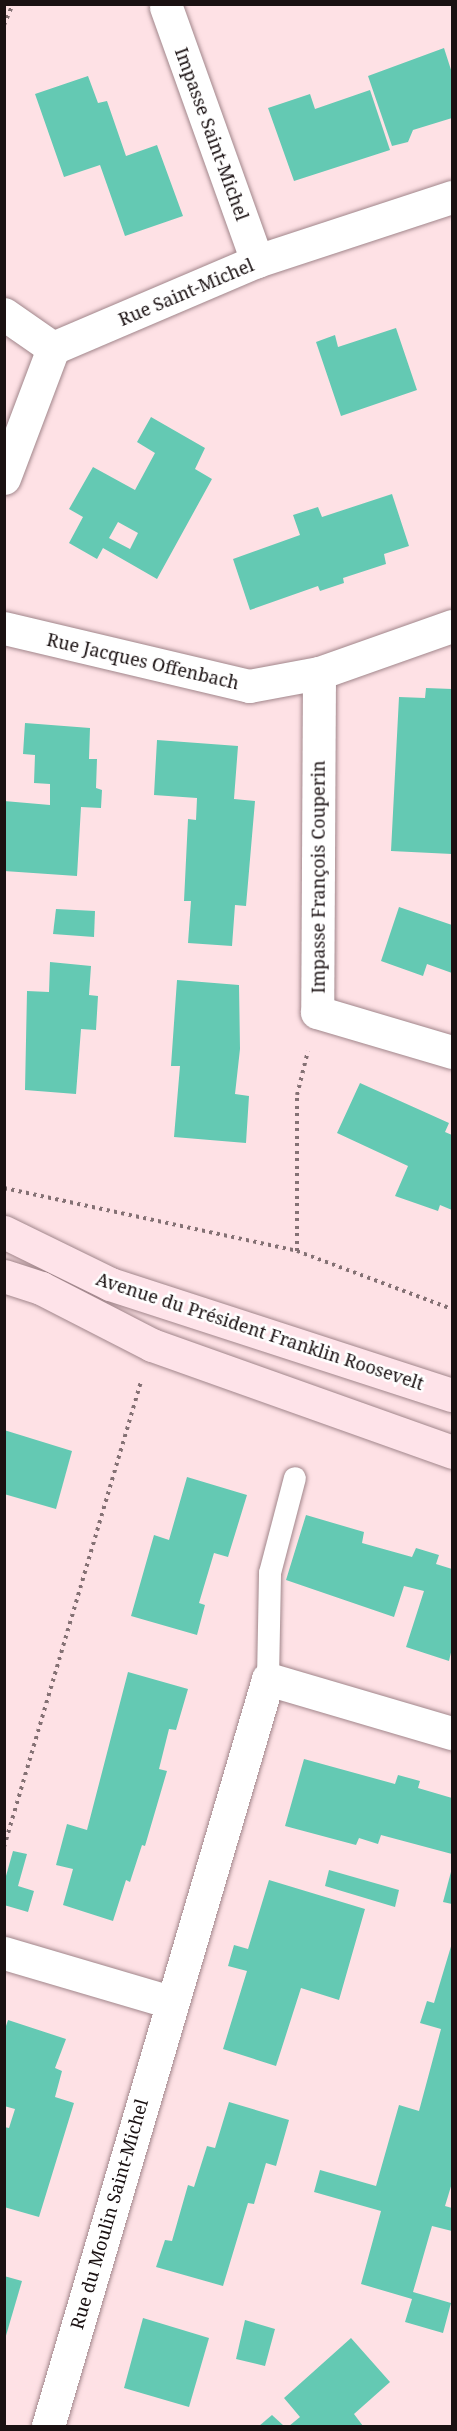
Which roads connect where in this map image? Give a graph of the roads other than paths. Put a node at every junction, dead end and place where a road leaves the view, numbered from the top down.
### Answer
1 (166, 7) dead end
2 (453, 196) edge
3 (257, 261) junction
4 (4, 314) edge
5 (53, 348) junction
6 (4, 478) edge
7 (453, 626) edge
8 (4, 628) edge
9 (319, 673) junction
10 (453, 1052) edge
11 (4, 1232) edge
12 (4, 1276) edge
13 (453, 1395) edge
14 (453, 1452) edge
15 (295, 1478) dead end
16 (268, 1678) junction
17 (453, 1734) edge
18 (4, 1953) edge
19 (170, 2002) junction
20 (48, 2427) edge

1 - 3 street, Impasse Saint-Michel
2 - 3 street, Rue Saint-Michel
3 - 5 street, Rue Saint-Michel
4 - 5 street
5 - 6 street
7 - 9 street, Rue Jacques Offenbach
8 - 9 street, Rue Jacques Offenbach
9 - 10 street, Impasse François Couperin
11 - 13 main road, Avenue du Président Franklin Roosevelt
12 - 14 main road, Avenue du Président Franklin Roosevelt
15 - 16 lane, Rue du Moulin Saint-Michel
16 - 17 street
16 - 19 street, Rue du Moulin Saint-Michel
18 - 19 street
19 - 20 street, Rue du Moulin Saint-Michel

